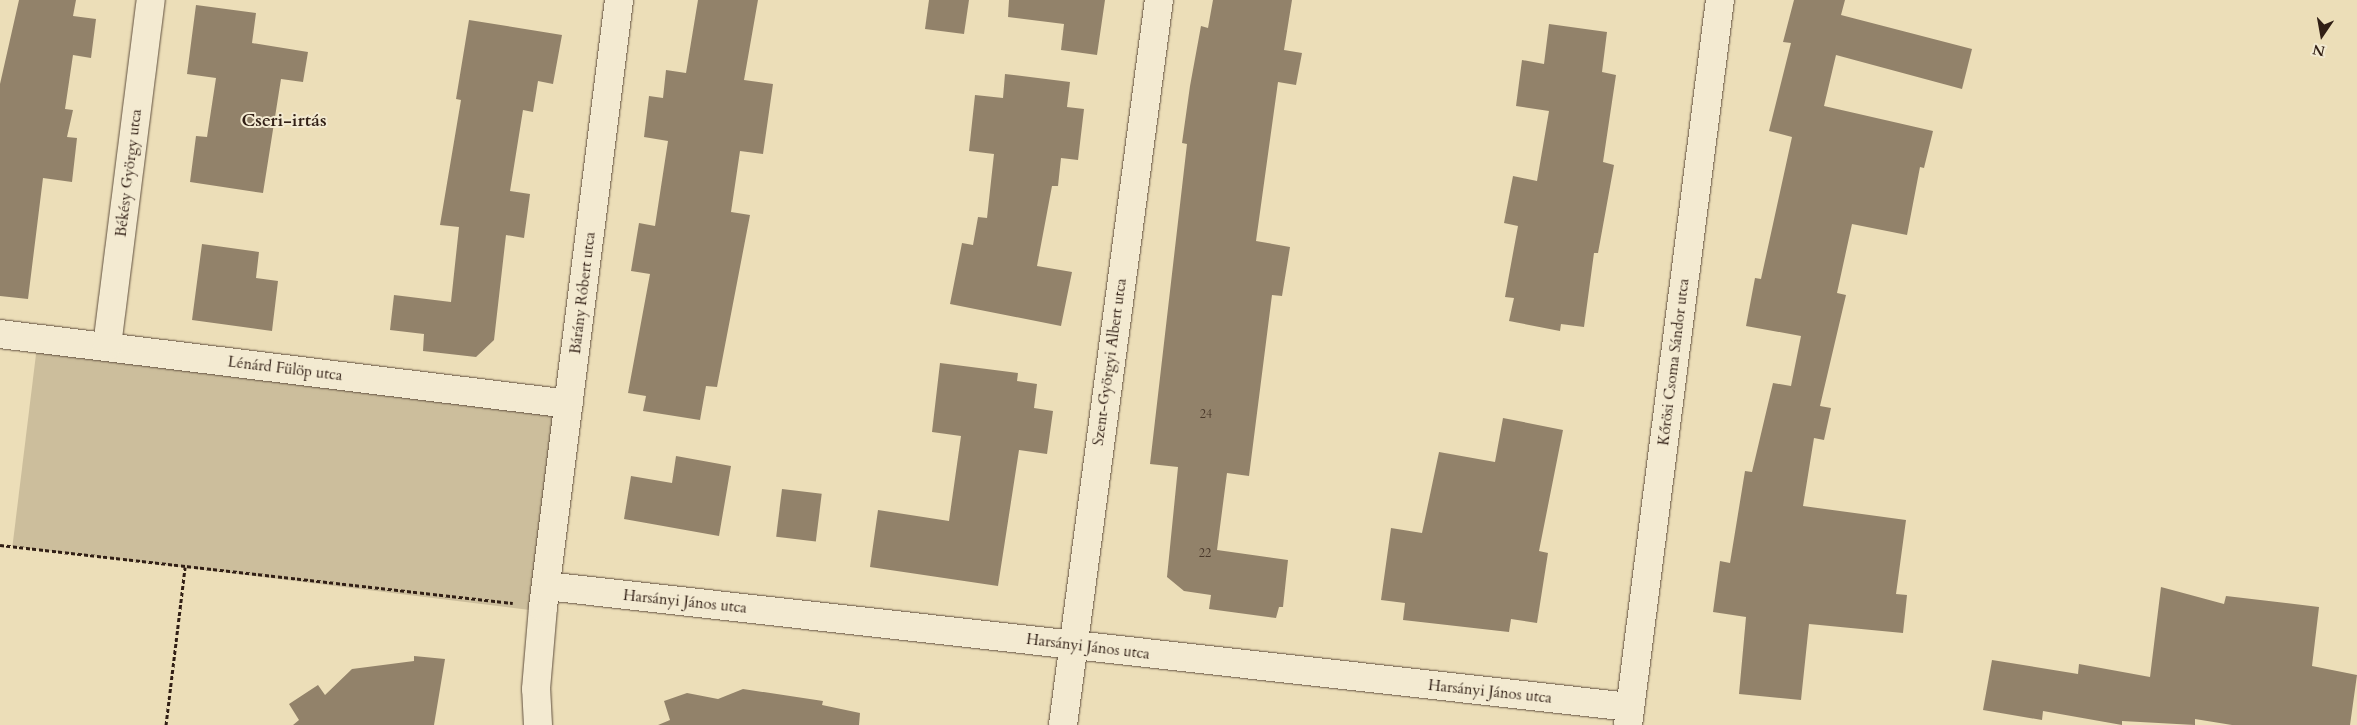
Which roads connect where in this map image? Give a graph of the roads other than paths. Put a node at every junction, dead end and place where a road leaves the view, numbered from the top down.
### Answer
1 (151, 0) edge
2 (619, 0) edge
3 (1159, 0) edge
4 (1720, 0) edge
5 (0, 334) edge
6 (107, 346) junction
7 (569, 404) junction
8 (545, 596) junction
9 (1072, 645) junction
10 (1629, 716) edge
11 (538, 725) edge
12 (1063, 725) edge

1 - 6 street, Békésy György utca
2 - 7 street, Bárány Róbert utca
3 - 9 street, Szent-Györgyi Albert utca
4 - 10 street, Kőrösi Csoma Sándor utca
5 - 6 street, Lénárd Fülöp utca
6 - 7 street, Lénárd Fülöp utca
7 - 8 street, Bárány Róbert utca
8 - 9 street, Harsányi János utca
8 - 11 street, Bárány Róbert utca
9 - 10 street, Harsányi János utca
9 - 12 street, Szent-Györgyi Albert utca

